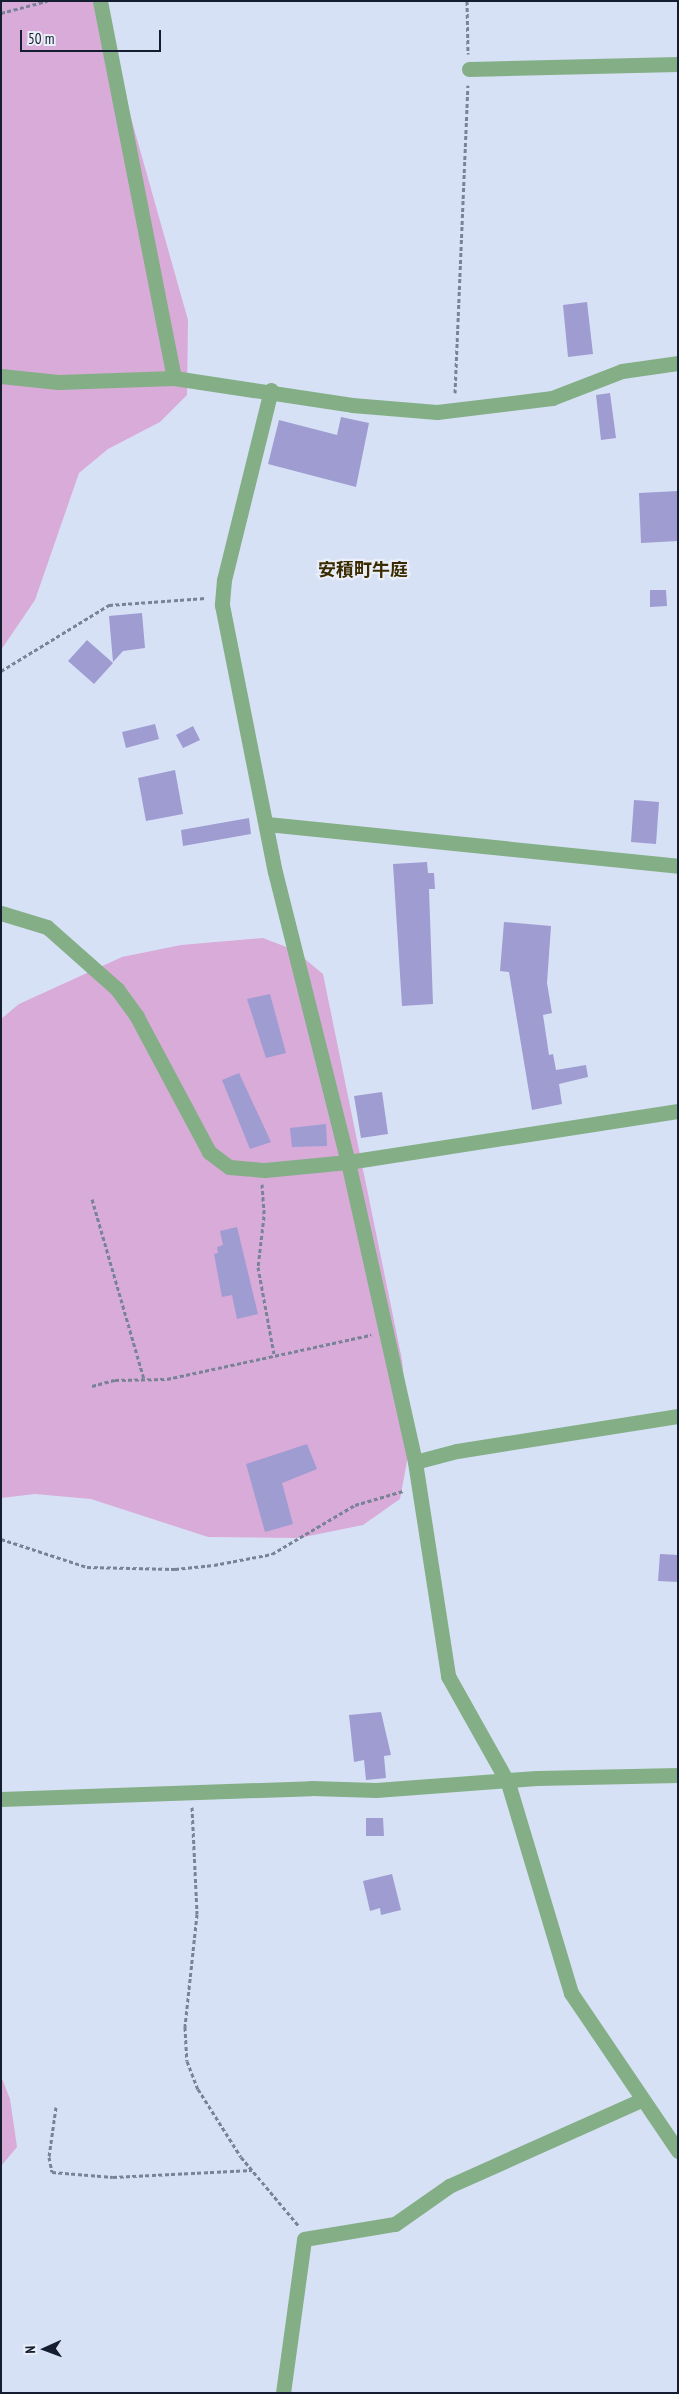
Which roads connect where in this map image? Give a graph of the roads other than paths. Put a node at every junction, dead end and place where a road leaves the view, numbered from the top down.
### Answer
1 (100, 1) edge
2 (678, 64) edge
3 (468, 69) road end
4 (678, 364) edge
5 (1, 376) edge
6 (174, 378) junction
7 (271, 390) junction
8 (267, 824) junction
9 (678, 866) edge
10 (1, 913) edge
11 (678, 1111) edge
12 (348, 1162) junction
13 (678, 1416) edge
14 (415, 1462) junction
15 (678, 1775) edge
16 (508, 1783) junction
17 (1, 1799) edge
18 (641, 2100) junction
19 (678, 2150) edge
20 (283, 2393) edge

1 - 6 street
2 - 3 street
4 - 7 street
5 - 6 street
6 - 7 street
7 - 8 street
8 - 9 street
8 - 12 street
10 - 12 street
11 - 12 street
12 - 14 street
13 - 14 street
14 - 16 street
15 - 16 street
16 - 17 street
16 - 18 street
18 - 19 street
18 - 20 street

